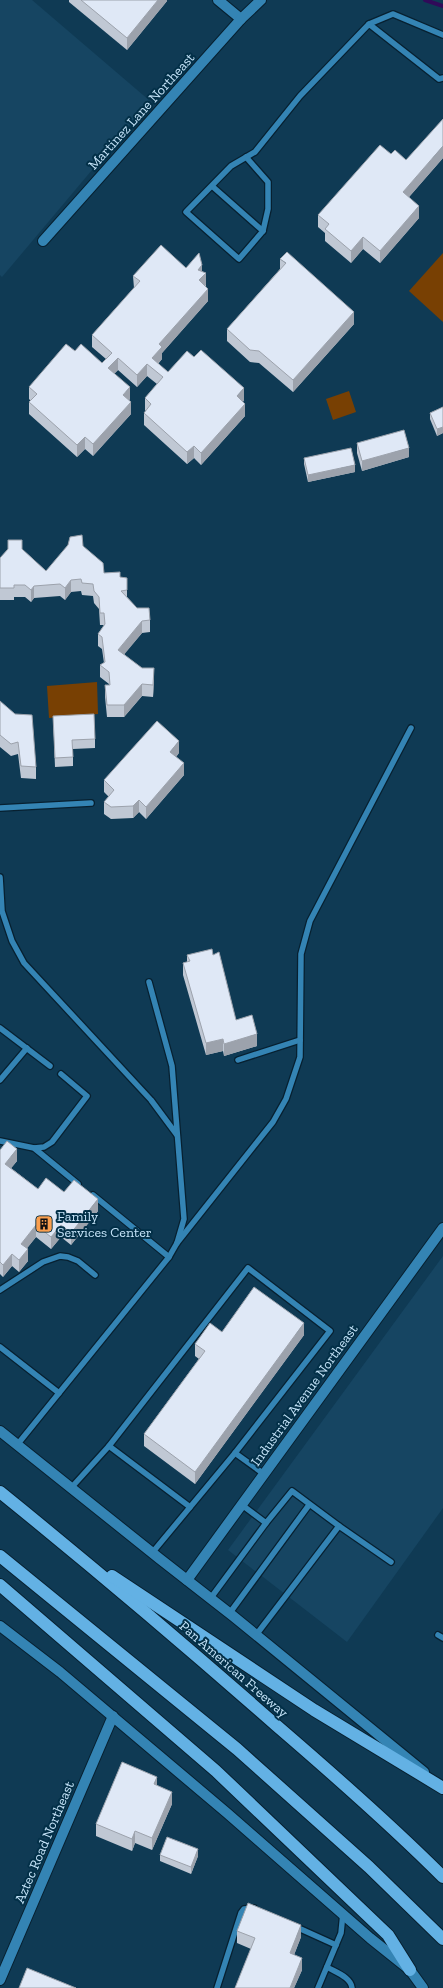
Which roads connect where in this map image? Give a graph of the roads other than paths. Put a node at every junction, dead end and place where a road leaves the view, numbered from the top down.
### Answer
1 (218, 0) edge
2 (261, 0) edge
3 (241, 19) junction
4 (369, 24) junction
5 (443, 35) edge
6 (443, 78) edge
7 (246, 157) junction
8 (212, 186) junction
9 (263, 231) junction
10 (43, 241) dead end
11 (411, 728) dead end
12 (90, 803) dead end
13 (0, 808) edge
14 (0, 877) edge
15 (149, 982) dead end
16 (0, 1028) edge
17 (300, 1040) junction
18 (27, 1048) junction
19 (238, 1060) dead end
20 (50, 1066) dead end
21 (61, 1074) dead end
22 (0, 1080) edge
23 (178, 1135) junction
24 (0, 1142) edge
25 (34, 1148) junction
26 (443, 1228) edge
27 (177, 1243) junction
28 (169, 1256) junction
29 (95, 1275) dead end
30 (0, 1290) edge
31 (0, 1347) edge
32 (59, 1393) junction
33 (0, 1431) edge
34 (17, 1445) junction
35 (109, 1446) junction
36 (235, 1453) junction
37 (264, 1474) junction
38 (71, 1488) junction
39 (0, 1492) edge
40 (242, 1505) junction
41 (309, 1505) junction
42 (190, 1507) junction
43 (266, 1523) junction
44 (339, 1526) junction
45 (67, 1546) junction
46 (152, 1553) junction
47 (0, 1556) edge
48 (391, 1562) dead end
49 (187, 1580) junction
50 (0, 1585) edge
51 (210, 1599) junction
52 (229, 1614) junction
53 (0, 1626) edge
54 (256, 1635) junction
55 (113, 1716) junction
56 (443, 1787) edge
57 (443, 1877) edge
58 (260, 1910) edge
59 (343, 1913) junction
60 (288, 1923) edge
61 (443, 1939) edge
62 (336, 1945) junction
63 (328, 1965) junction
64 (410, 1970) junction
65 (0, 1980) edge
66 (217, 1988) edge
67 (318, 1988) edge
68 (352, 1988) edge
69 (423, 1988) edge

1 - 3 main road
2 - 3 main road, Martinez Lane Northeast
3 - 10 main road, Martinez Lane Northeast
4 - 5 lane
4 - 6 lane
4 - 7 lane
7 - 8 lane
7 - 9 lane
8 - 9 lane
8 - 9 lane
11 - 17 lane
12 - 13 lane
14 - 23 lane
15 - 23 lane
16 - 18 lane
17 - 19 lane
17 - 27 lane
18 - 20 lane
18 - 22 lane
21 - 25 lane
23 - 27 lane
24 - 25 lane
25 - 28 lane
26 - 37 main road, Industrial Avenue Northeast
27 - 28 lane
28 - 32 lane
29 - 30 lane
31 - 32 lane
32 - 34 lane
33 - 34 main road
34 - 38 main road
35 - 36 lane
35 - 38 lane
35 - 42 lane
36 - 37 lane
36 - 42 lane
37 - 40 main road, Industrial Avenue Northeast
38 - 46 main road
39 - 45 highway, Pan American Freeway
40 - 43 lane
40 - 49 main road, Industrial Avenue Northeast
41 - 43 lane
41 - 44 lane
41 - 52 lane
42 - 46 lane
43 - 51 lane
44 - 48 lane
44 - 54 lane
45 - 56 highway
45 - 57 highway, Pan American Freeway
46 - 49 main road
47 - 61 highway
49 - 51 main road
50 - 64 highway
51 - 52 main road
52 - 54 main road
53 - 55 main road
54 - 56 main road
55 - 59 main road
55 - 65 main road, Aztec Road Northeast
58 - 66 lane
59 - 62 lane
59 - 64 main road
60 - 62 lane
62 - 63 lane
63 - 67 lane
63 - 68 lane
64 - 69 main road

